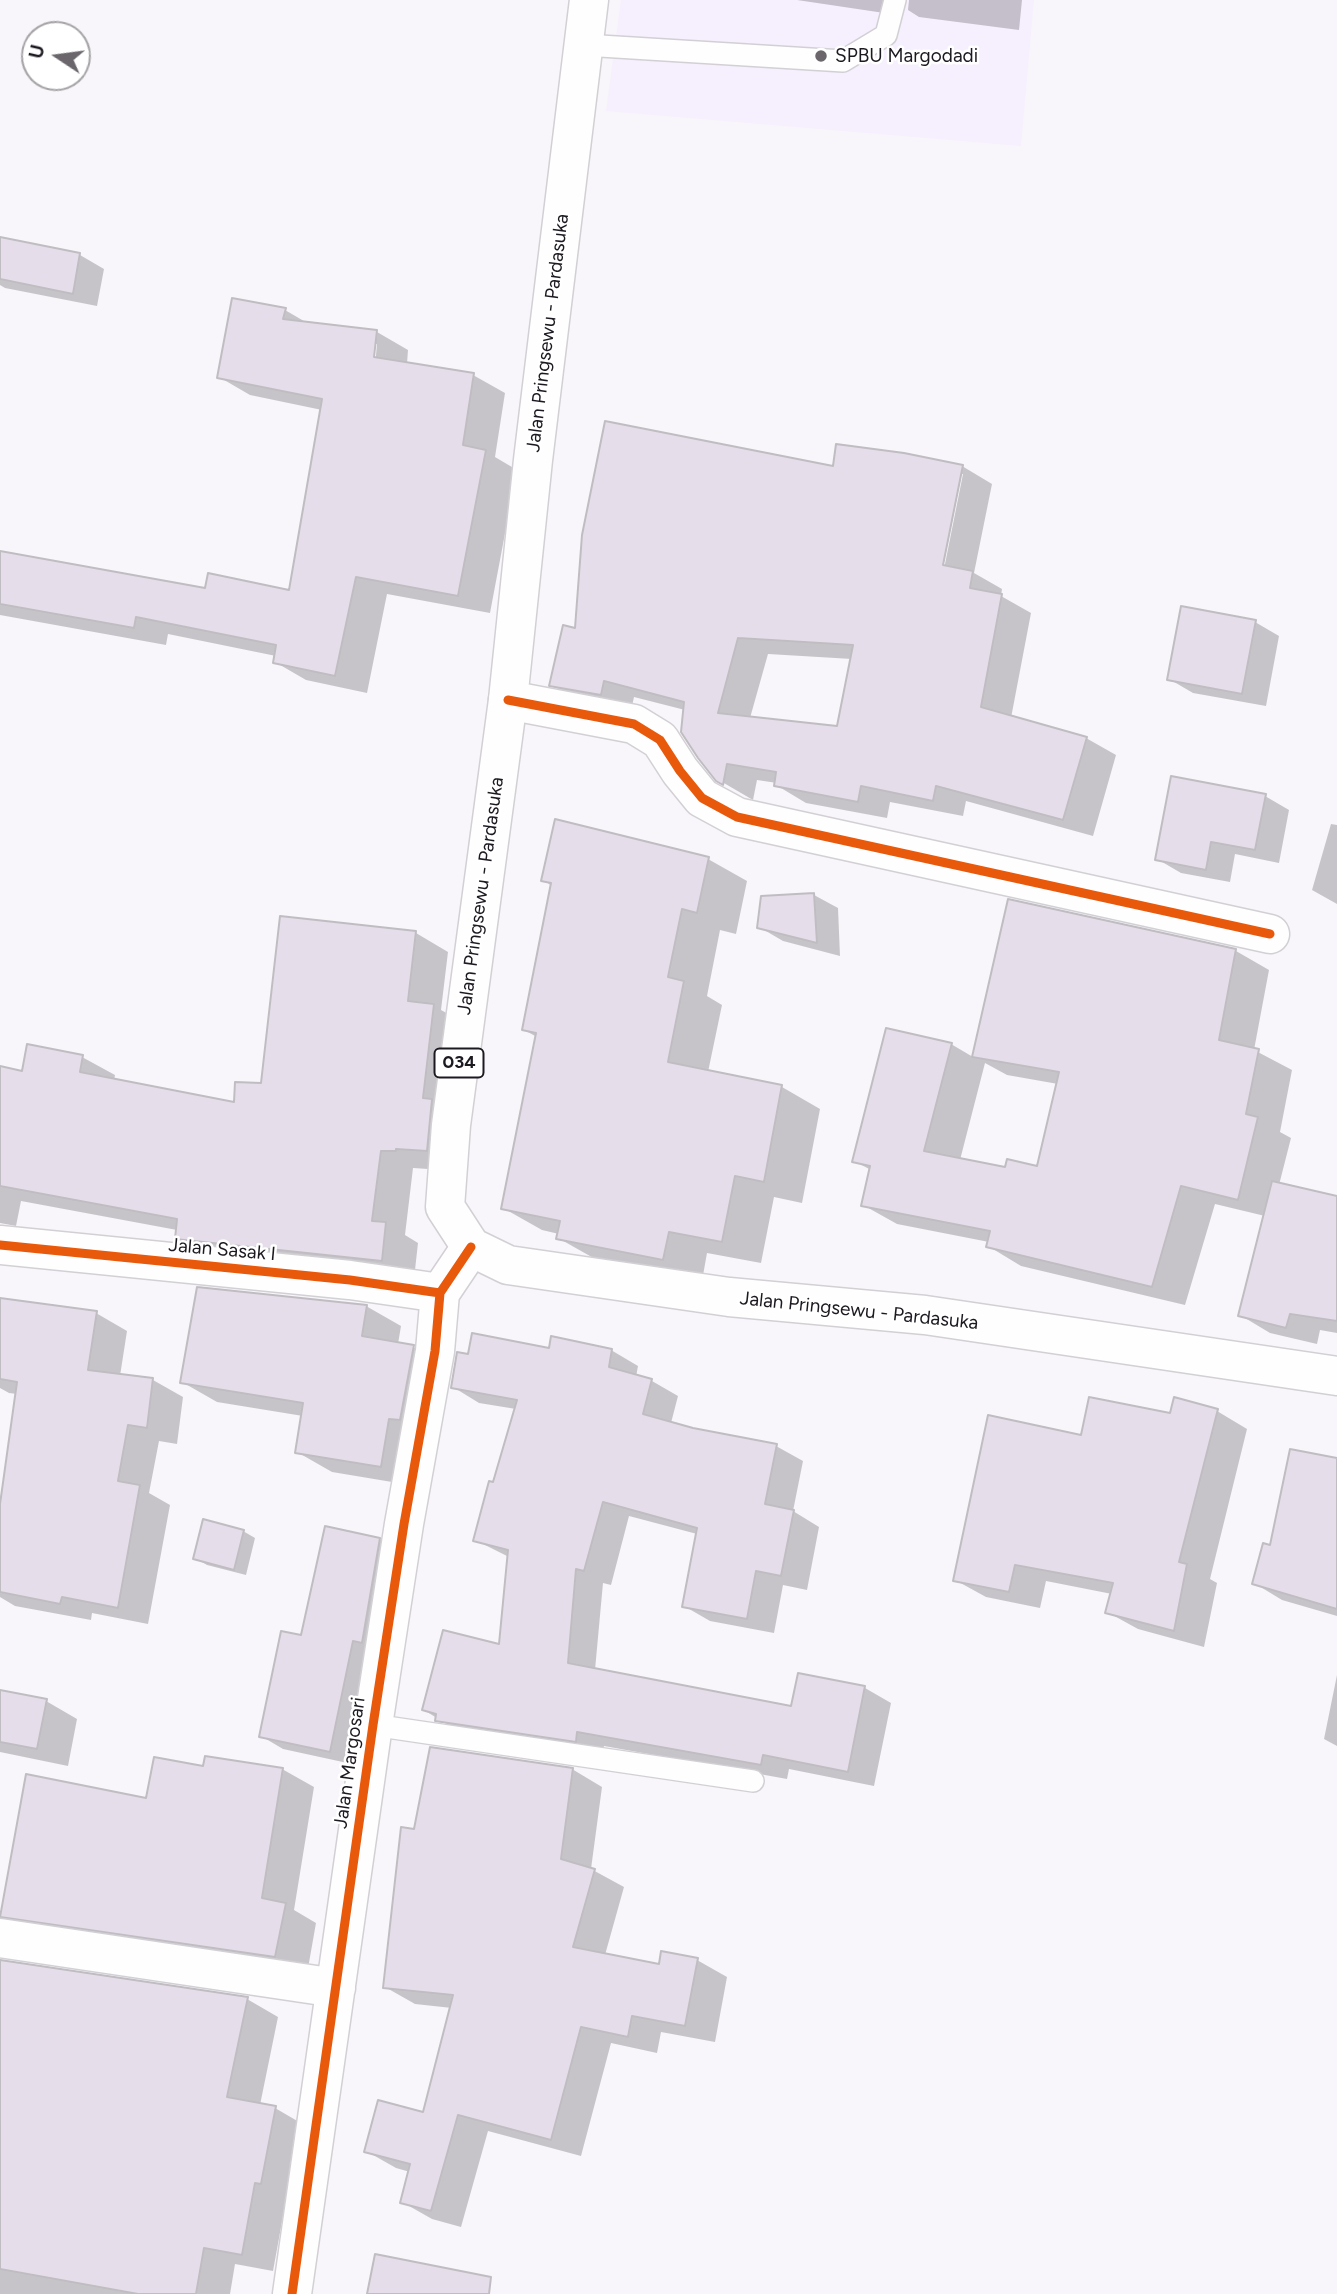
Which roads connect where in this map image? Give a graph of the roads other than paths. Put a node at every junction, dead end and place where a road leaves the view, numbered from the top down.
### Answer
1 (589, 0) edge
2 (895, 0) edge
3 (583, 46) junction
4 (508, 700) junction
5 (1270, 933) dead end
6 (0, 1245) edge
7 (471, 1247) junction
8 (440, 1293) junction
9 (1337, 1376) edge
10 (373, 1725) junction
11 (752, 1781) dead end
12 (0, 1938) edge
13 (336, 1988) junction
14 (292, 2294) edge

1 - 3 street, Jalan Pringsewu - Pardasuka / 034
2 - 3 lane
3 - 4 street, Jalan Pringsewu - Pardasuka / 034
4 - 5 street
4 - 7 street, Jalan Pringsewu - Pardasuka / 034
6 - 8 street, Jalan Sasak I
7 - 8 street, Jalan Margosari
7 - 9 street, Jalan Pringsewu - Pardasuka
8 - 10 street, Jalan Margosari
10 - 11 lane
10 - 13 street, Jalan Margosari
12 - 13 street
13 - 14 street, Jalan Margosari

